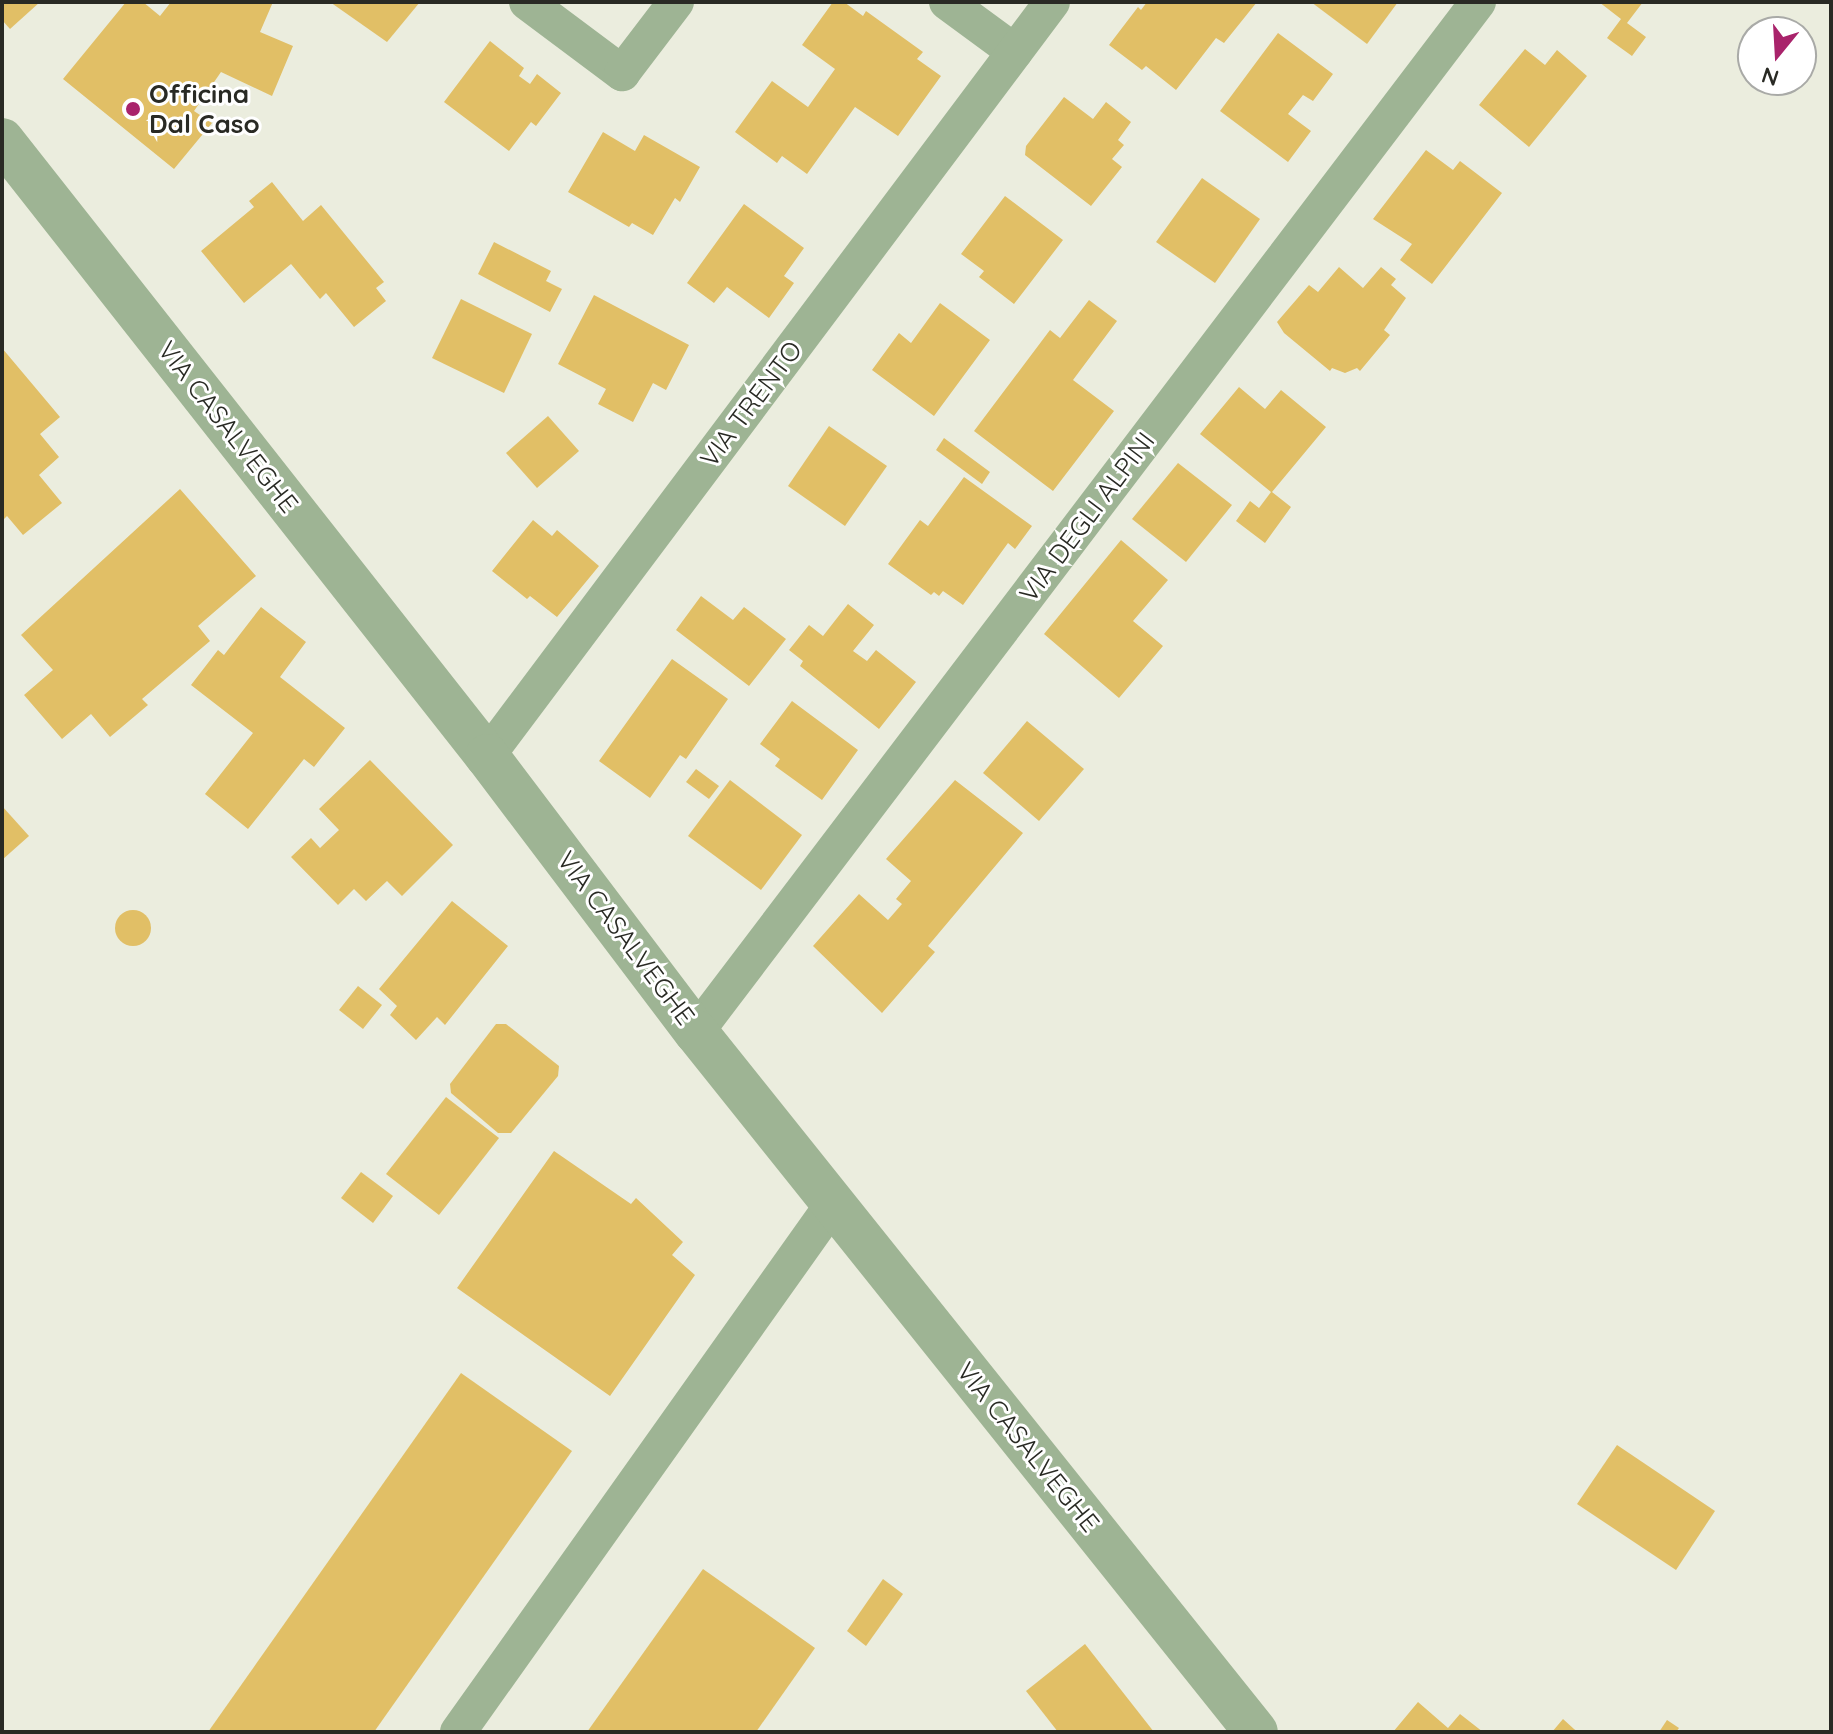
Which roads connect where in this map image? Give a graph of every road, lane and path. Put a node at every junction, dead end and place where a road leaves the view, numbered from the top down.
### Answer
1 (527, 2) edge
2 (676, 2) edge
3 (947, 2) edge
4 (1052, 2) edge
5 (1478, 2) edge
6 (1015, 52) junction
7 (2, 140) edge
8 (487, 756) junction
9 (696, 1032) junction
10 (833, 1204) junction
11 (458, 1732) edge
12 (1256, 1732) edge

1 - 2 street
3 - 6 street
4 - 6 street, VIA TRENTO
5 - 9 street, VIA DEGLI ALPINI
6 - 8 street, VIA TRENTO
7 - 8 street, VIA CASALVEGHE
8 - 9 street, VIA CASALVEGHE
9 - 10 street, VIA CASALVEGHE
10 - 11 street
10 - 12 street, VIA CASALVEGHE

